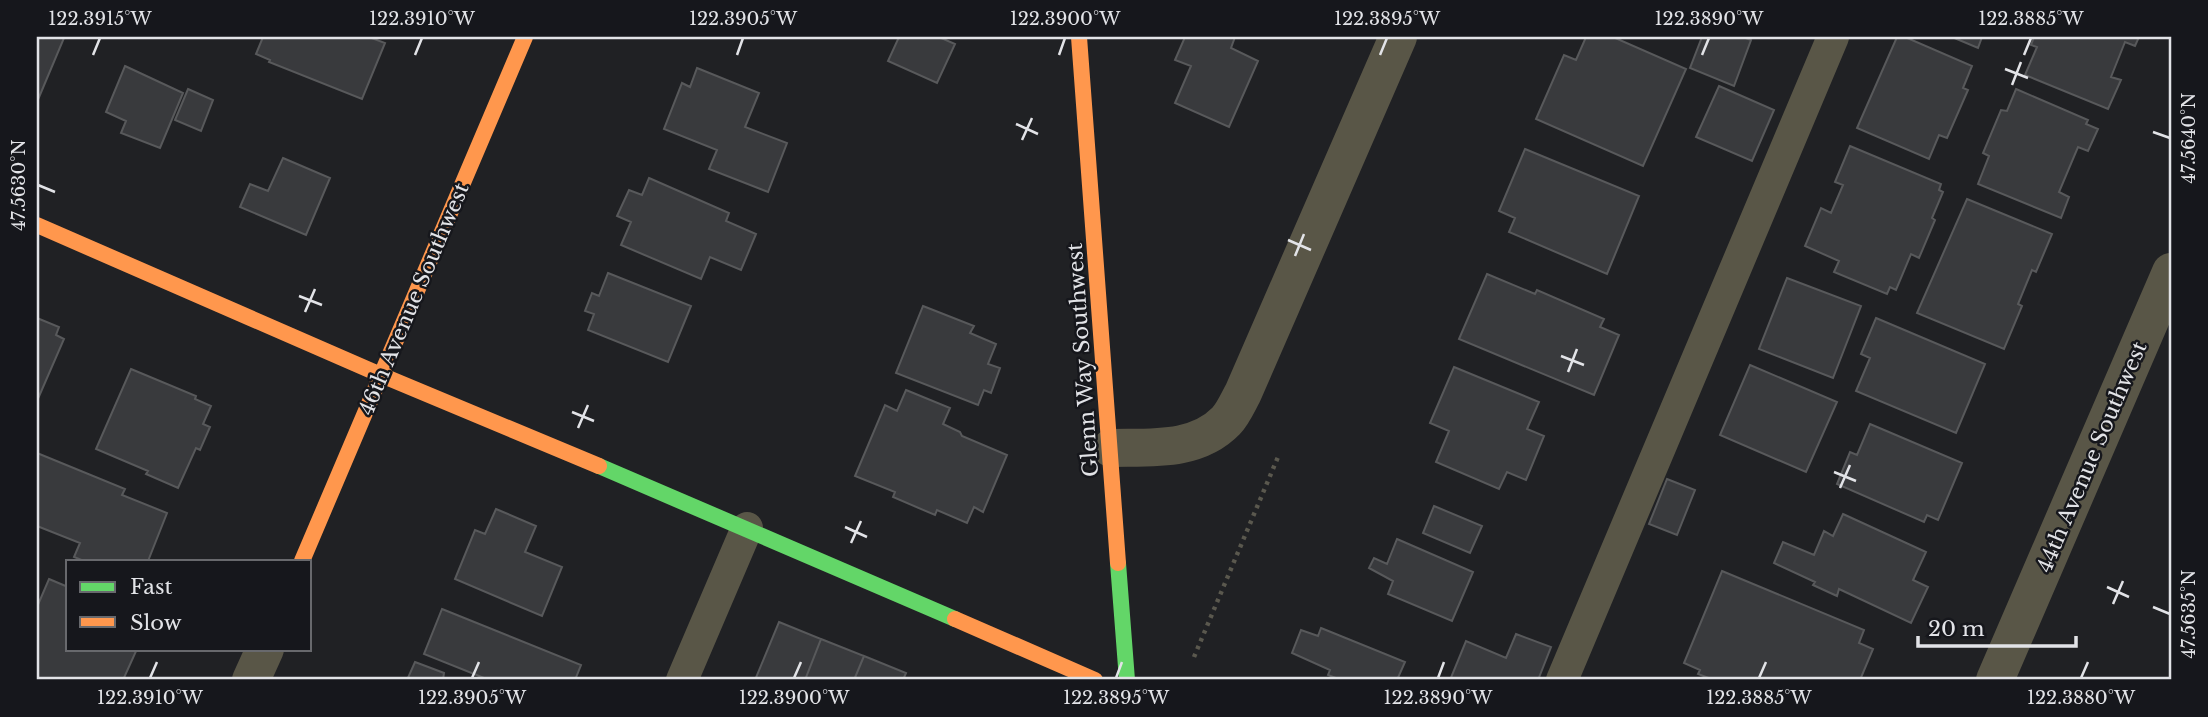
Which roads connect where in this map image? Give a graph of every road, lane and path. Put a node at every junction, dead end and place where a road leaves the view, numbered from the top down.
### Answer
1 (525, 37) edge
2 (1079, 37) edge
3 (1398, 37) edge
4 (1833, 37) edge
5 (37, 225) edge
6 (2171, 272) edge
7 (382, 376) junction
8 (1111, 448) junction
9 (1278, 457) dead end
10 (747, 528) junction
11 (302, 560) edge
12 (265, 650) edge
13 (1194, 657) dead end
14 (251, 680) edge
15 (682, 680) edge
16 (1094, 680) edge
17 (1127, 680) edge
18 (1562, 680) edge
19 (1995, 680) edge

1 - 7 street, 46th Avenue Southwest
2 - 8 street, Glenn Way Southwest
3 - 8 street
4 - 18 lane
5 - 7 street
6 - 19 street, 44th Avenue Southwest
7 - 10 street
7 - 11 street, 46th Avenue Southwest
8 - 17 street, Glenn Way Southwest
9 - 13 path
10 - 15 lane
10 - 16 street
12 - 14 street

